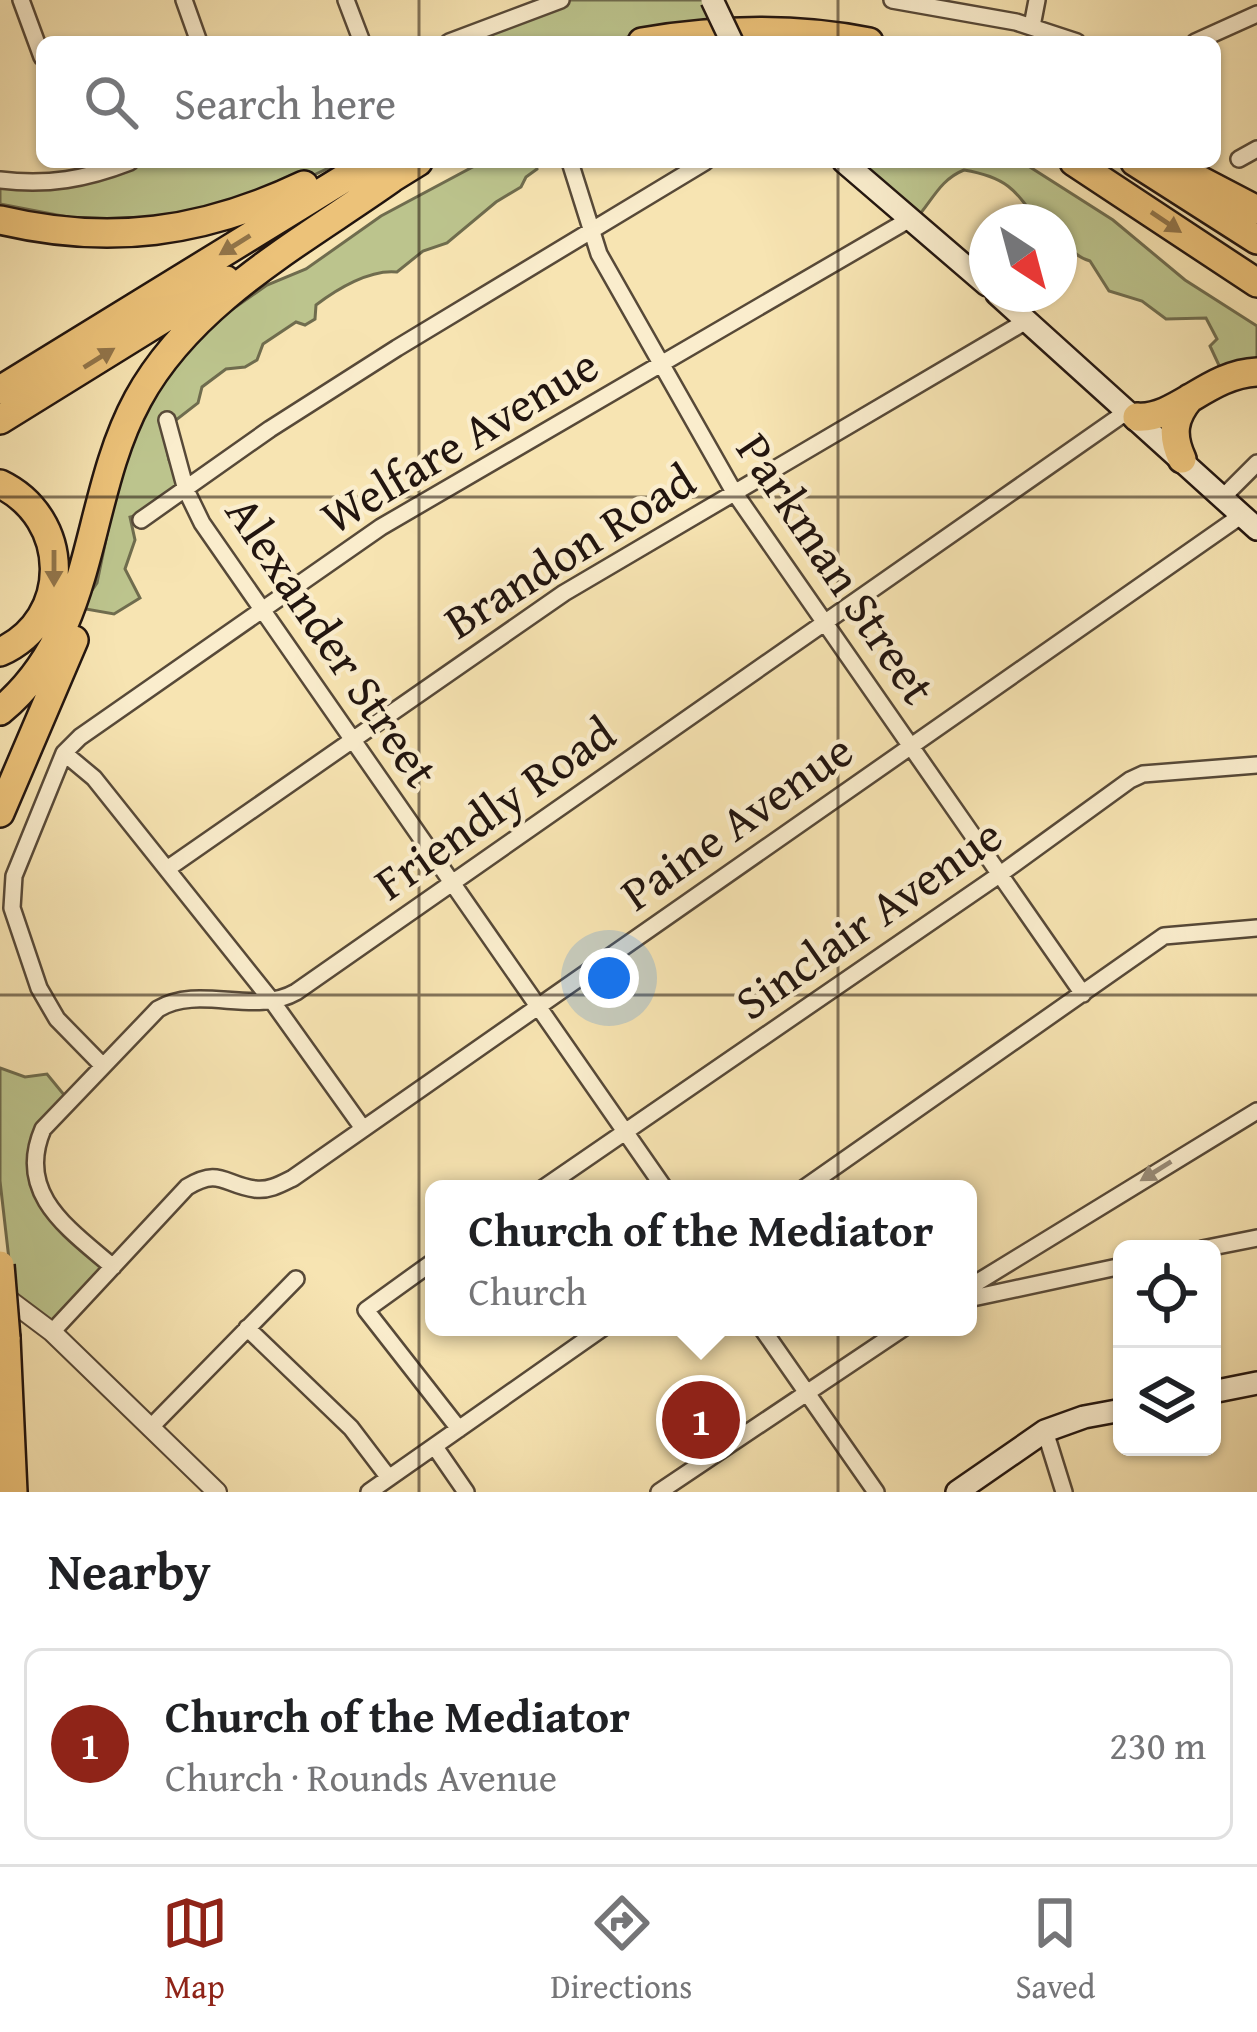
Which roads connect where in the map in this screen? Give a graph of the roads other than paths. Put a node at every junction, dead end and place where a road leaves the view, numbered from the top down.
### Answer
1 (21, 0) edge
2 (184, 0) edge
3 (346, 0) edge
4 (509, 0) edge
5 (561, 0) edge
6 (712, 0) edge
7 (892, 0) edge
8 (1036, 0) edge
9 (1257, 14) edge
10 (515, 17) junction
11 (1032, 26) junction
12 (197, 36) edge
13 (360, 36) edge
14 (465, 36) edge
15 (682, 36) edge
16 (729, 36) edge
17 (814, 36) edge
18 (1060, 36) edge
19 (1208, 36) edge
20 (36, 40) edge
21 (1257, 149) edge
22 (1257, 163) edge
23 (339, 168) edge
24 (572, 168) edge
25 (695, 168) edge
26 (851, 168) edge
27 (1083, 168) edge
28 (1144, 168) edge
29 (1177, 168) edge
30 (84, 170) edge
31 (381, 170) edge
32 (0, 180) edge
33 (0, 205) edge
34 (1257, 210) edge
35 (910, 219) junction
36 (0, 220) edge
37 (167, 228) junction
38 (589, 232) junction
39 (1257, 240) edge
40 (969, 270) edge
41 (1257, 283) edge
42 (1018, 312) edge
43 (1028, 320) junction
44 (660, 364) junction
45 (1257, 372) edge
46 (0, 390) edge
47 (1198, 391) junction
48 (1133, 414) junction
49 (0, 420) edge
50 (167, 420) dead end
51 (114, 456) junction
52 (1182, 459) junction
53 (1257, 463) edge
54 (0, 484) edge
55 (186, 490) junction
56 (734, 493) junction
57 (1223, 497) junction
58 (141, 520) dead end
59 (1250, 522) edge
60 (263, 610) junction
61 (824, 622) junction
62 (0, 652) edge
63 (0, 711) edge
64 (352, 738) junction
65 (912, 748) junction
66 (64, 753) junction
67 (1257, 765) edge
68 (0, 813) edge
69 (167, 869) junction
70 (999, 875) junction
71 (453, 884) junction
72 (1257, 928) edge
73 (1083, 994) junction
74 (272, 1001) junction
75 (538, 1006) junction
76 (103, 1066) junction
77 (1257, 1111) edge
78 (362, 1127) junction
79 (626, 1132) junction
80 (555, 1180) edge
81 (659, 1180) edge
82 (816, 1180) edge
83 (1257, 1238) edge
84 (1221, 1245) edge
85 (0, 1265) edge
86 (113, 1267) junction
87 (425, 1267) edge
88 (1113, 1268) edge
89 (296, 1279) dead end
90 (977, 1282) edge
91 (0, 1292) edge
92 (977, 1297) edge
93 (247, 1328) junction
94 (52, 1332) junction
95 (591, 1336) edge
96 (767, 1336) edge
97 (892, 1336) edge
98 (1257, 1382) edge
99 (1221, 1390) edge
100 (808, 1394) junction
101 (1113, 1412) edge
102 (150, 1428) junction
103 (459, 1429) junction
104 (1045, 1431) junction
105 (435, 1447) junction
106 (389, 1478) junction
107 (215, 1491) edge
108 (14, 1492) edge
109 (369, 1492) edge
110 (466, 1492) edge
111 (659, 1492) edge
112 (876, 1492) edge
113 (957, 1492) edge
114 (1064, 1492) edge

1 - 20 street
2 - 12 street
3 - 13 street
4 - 10 street
5 - 10 street
6 - 16 main road, bridge
7 - 11 street
8 - 11 street
9 - 19 street
10 - 14 street
11 - 18 street
15 - 17 highway
21 - 22 street
23 - 37 highway
24 - 38 street, Parkman Street
25 - 38 street
26 - 35 main road
27 -> 41 highway
28 - 39 highway
29 - 34 highway
30 - 32 street
31 -> 46 highway
49 -> 31 highway
31 - 51 highway
33 - 37 highway
35 - 40 main road
35 - 44 street, Welfare Avenue
36 - 37 highway
38 - 44 street, Parkman Street
38 - 55 street
42 - 43 main road
43 - 48 main road
43 - 56 street, Brandon Road
44 - 56 street, Parkman Street
44 - 60 street, Welfare Avenue
45 - 47 highway
47 - 48 highway
47 - 52 highway
48 - 52 main road
48 - 61 street, Friendly Road
50 - 55 street, Alexander Street
51 - 63 highway
51 - 68 highway
52 - 57 main road
53 - 57 street
54 -> 62 highway
55 - 58 street
55 - 60 street, Alexander Street
56 - 61 street, Parkman Street
56 - 64 street, Brandon Road
57 - 59 main road
59 - 65 street, Paine Avenue
60 - 64 street, Alexander Street
60 - 66 street, Welfare Avenue
61 - 65 street, Parkman Street
61 - 71 street, Friendly Road
64 - 69 street, Brandon Road
64 - 71 street, Alexander Street
65 - 70 street, Parkman Street
65 - 75 street, Paine Avenue
66 - 69 street
66 - 76 street
67 - 70 street, Sinclair Avenue
69 - 74 street
70 - 73 street, Parkman Street
70 - 79 street, Sinclair Avenue
71 - 74 street, Friendly Road
71 - 75 street, Alexander Street
72 - 73 street
73 - 82 street
74 - 76 street, Friendly Road
74 - 78 street
75 - 78 street, Paine Avenue
75 - 79 street, Alexander Street
76 - 86 street, Friendly Road
77 -> 90 street
78 - 86 street, Paine Avenue
79 - 80 street, Sinclair Avenue
79 - 81 street, Alexander Street
83 - 84 street
85 - 108 highway, bridge
86 - 94 street, Paine Avenue
87 - 103 street
88 - 92 street
89 - 93 street
91 - 94 street
93 - 102 street
93 - 106 street
94 - 102 street
95 - 103 street
96 - 100 street
97 - 100 street
98 - 99 main road
100 - 111 street
100 - 112 street
101 - 104 main road
102 - 107 street
103 - 105 street
104 - 113 main road
104 - 114 street
105 - 106 street
105 - 110 street
106 - 109 street

